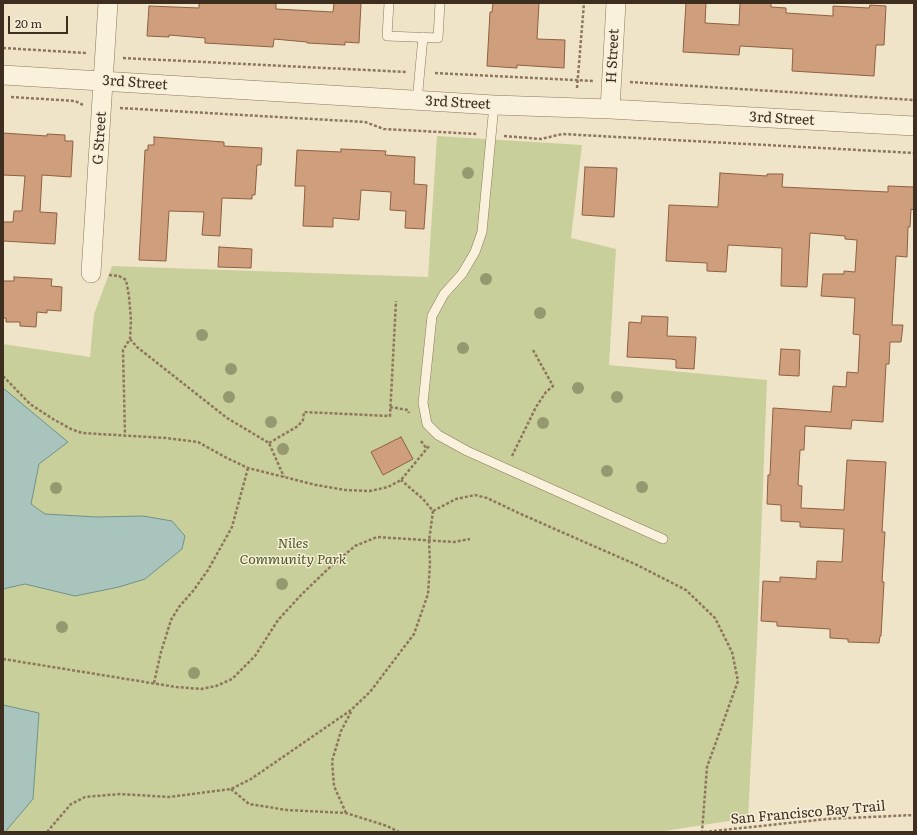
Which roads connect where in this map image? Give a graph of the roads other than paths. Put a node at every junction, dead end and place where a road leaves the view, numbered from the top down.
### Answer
1 (108, 3) edge
2 (389, 3) edge
3 (440, 3) edge
4 (616, 3) edge
5 (423, 37) junction
6 (3, 75) edge
7 (103, 81) junction
8 (418, 101) junction
9 (494, 105) junction
10 (610, 109) junction
11 (914, 126) edge
12 (91, 273) road end
13 (663, 539) dead end

1 - 7 street, G Street
2 - 5 lane
3 - 5 lane
4 - 10 street, H Street
5 - 8 lane
6 - 7 street, 3rd Street
7 - 8 street, 3rd Street
7 - 12 street, G Street
8 - 9 street, 3rd Street
9 - 10 street, 3rd Street
9 - 13 lane
10 - 11 street, 3rd Street

